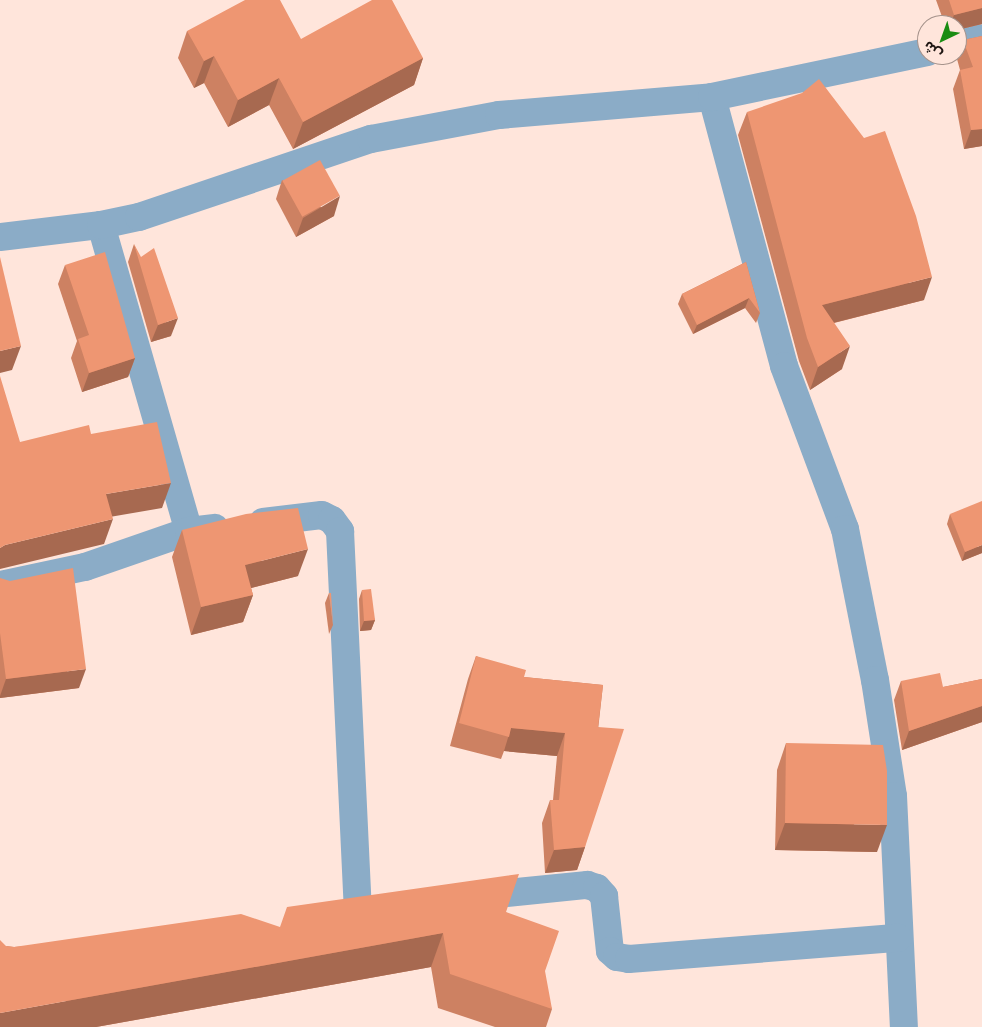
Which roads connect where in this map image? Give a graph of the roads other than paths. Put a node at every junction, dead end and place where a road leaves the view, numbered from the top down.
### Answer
1 (982, 38) edge
2 (967, 42) edge
3 (917, 54) edge
4 (712, 97) junction
5 (101, 225) junction
6 (0, 237) edge
7 (189, 531) junction
8 (0, 585) edge
9 (449, 900) edge
10 (385, 910) edge
11 (358, 914) junction
12 (329, 918) edge
13 (898, 938) junction
14 (904, 1027) edge

1 - 2 street
3 - 4 street
4 - 5 street
4 - 13 street
5 - 6 street
5 - 7 street
7 - 8 street
7 - 11 street
9 - 13 street
10 - 11 street
11 - 12 street
13 - 14 street

